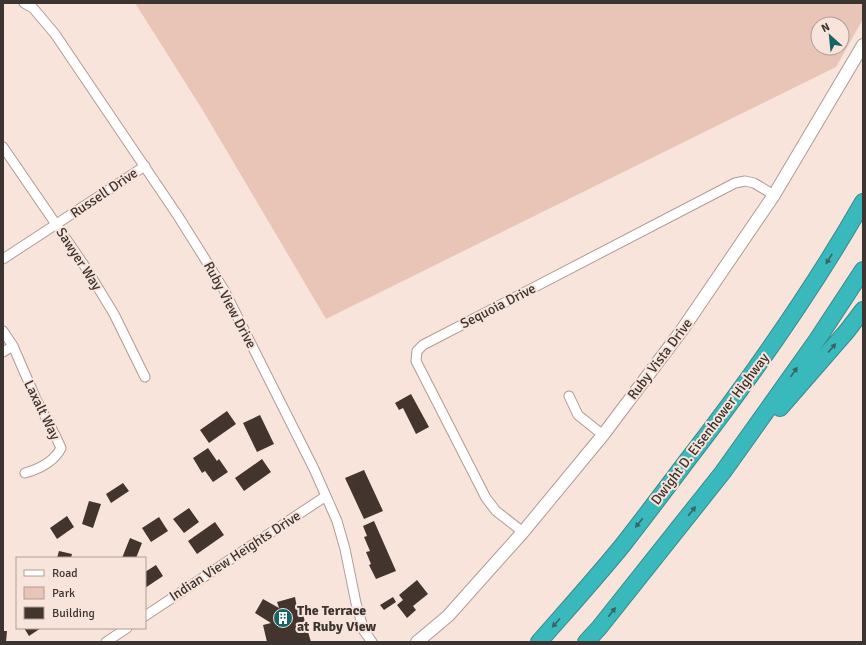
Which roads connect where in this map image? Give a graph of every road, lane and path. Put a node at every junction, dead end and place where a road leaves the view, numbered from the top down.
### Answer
1 (24, 3) edge
2 (863, 44) edge
3 (3, 147) edge
4 (145, 166) junction
5 (774, 195) junction
6 (863, 198) edge
7 (863, 202) edge
8 (56, 225) junction
9 (850, 226) junction
10 (3, 259) edge
11 (863, 270) edge
12 (863, 310) edge
13 (3, 332) edge
14 (13, 346) junction
15 (3, 352) edge
16 (144, 377) dead end
17 (569, 396) dead end
18 (603, 435) junction
19 (723, 472) junction
20 (25, 473) dead end
21 (326, 496) junction
22 (524, 532) junction
23 (146, 615) edge
24 (126, 629) edge
25 (106, 642) edge
26 (372, 642) edge
27 (417, 642) edge
28 (539, 642) edge
29 (586, 642) edge

1 - 4 street, Ruby View Drive
2 - 5 street, Ruby Vista Drive
3 - 8 street, Sawyer Way
4 - 8 street, Russell Drive
4 - 21 street, Ruby View Drive
5 - 18 street, Ruby Vista Drive
5 - 22 street, Sequoia Drive
6 - 9 highway
7 - 9 highway, Dwight D. Eisenhower Highway
8 - 10 street, Russell Drive
8 - 16 street, Sawyer Way
9 -> 28 highway, Dwight D. Eisenhower Highway
19 -> 11 highway
19 -> 12 highway
13 - 14 street, Laxalt Way
14 - 15 street
14 - 20 street, Laxalt Way
17 - 18 street
18 - 22 street, Ruby Vista Drive
29 -> 19 highway
21 - 23 street, Indian View Heights Drive
21 - 26 street, Ruby View Drive
22 - 27 street, Ruby Vista Drive
24 - 25 street

